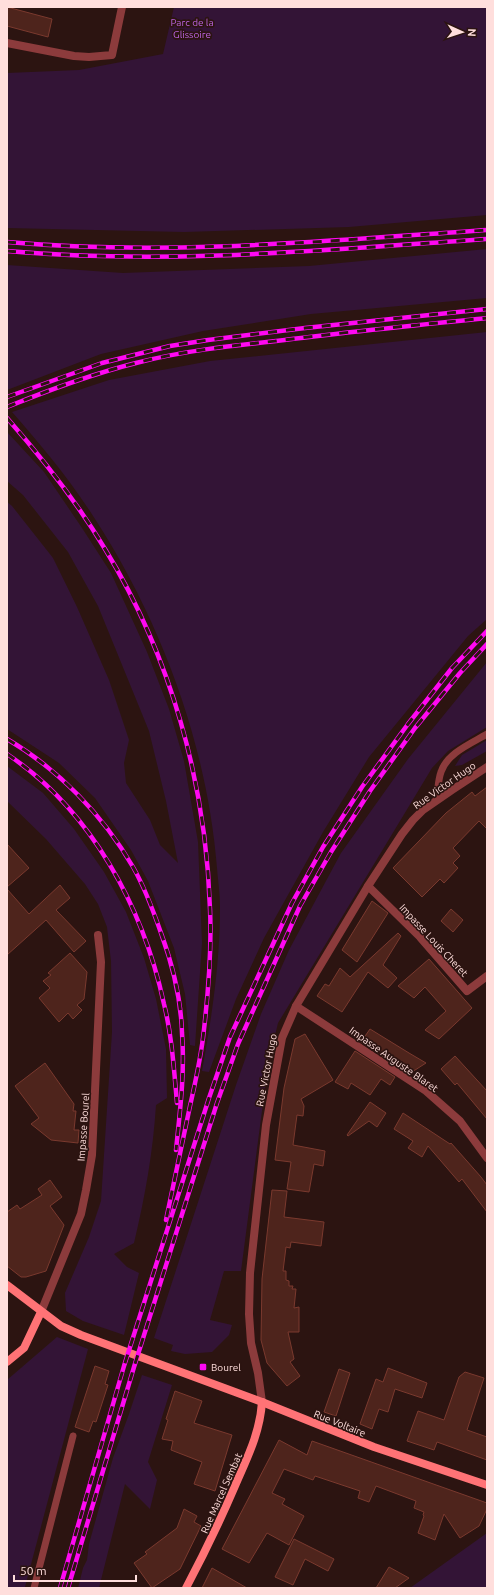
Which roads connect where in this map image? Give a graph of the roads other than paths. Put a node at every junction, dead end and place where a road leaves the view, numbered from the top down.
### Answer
1 (122, 7) edge
2 (7, 42) edge
3 (487, 734) edge
4 (487, 767) edge
5 (436, 800) junction
6 (368, 886) junction
7 (98, 935) dead end
8 (487, 976) edge
9 (296, 1006) junction
10 (487, 1158) edge
11 (7, 1286) edge
12 (41, 1312) junction
13 (7, 1362) edge
14 (262, 1402) junction
15 (73, 1436) dead end
16 (487, 1485) edge
17 (34, 1588) edge
18 (186, 1588) edge

1 - 2 street
3 - 5 lane
4 - 5 street, Rue Victor Hugo
5 - 6 street, Rue Victor Hugo
6 - 8 street, Impasse Louis Cheret
6 - 9 street, Rue Victor Hugo
7 - 12 street, Impasse Bourel
9 - 10 street, Impasse Auguste Blaret
9 - 14 street, Rue Victor Hugo
11 - 12 street, Rue Voltaire
12 - 13 street
12 - 14 street, Rue Voltaire
14 - 16 street, Rue Voltaire
14 - 18 street, Rue Marcel Sembat
15 - 17 lane

